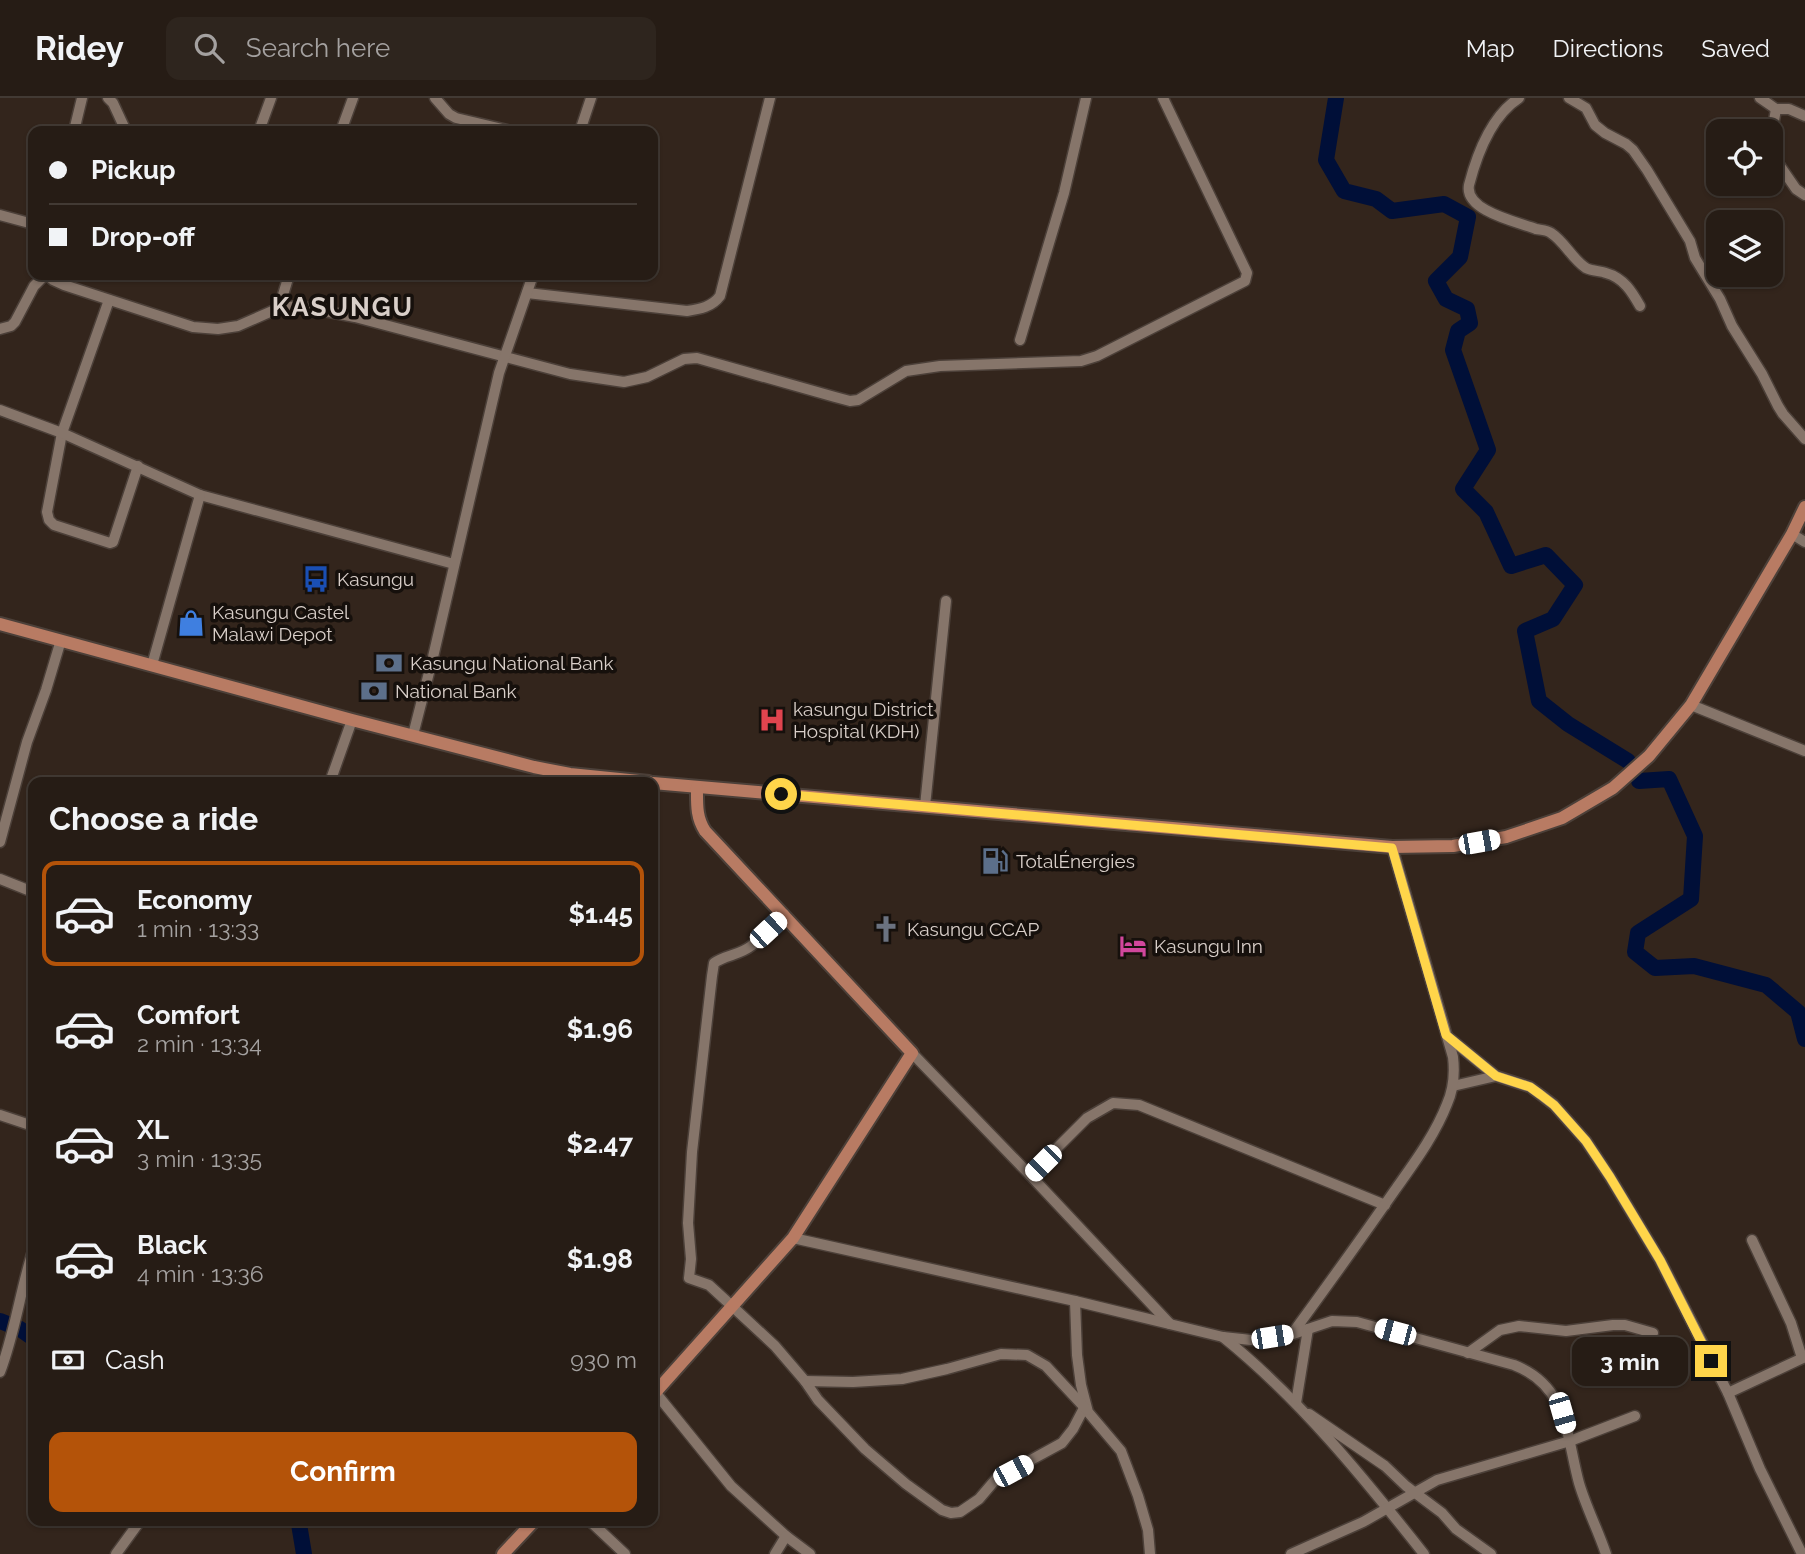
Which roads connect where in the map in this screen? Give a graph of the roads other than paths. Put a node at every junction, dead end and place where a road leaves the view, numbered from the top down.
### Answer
1 (82, 98) edge
2 (108, 98) edge
3 (271, 98) edge
4 (353, 98) edge
5 (435, 98) edge
6 (591, 98) edge
7 (770, 98) edge
8 (1086, 98) edge
9 (1163, 98) edge
10 (1519, 98) edge
11 (1569, 98) edge
12 (1760, 98) edge
13 (1776, 109) junction
14 (1805, 116) edge
15 (1774, 119) edge
16 (75, 126) edge
17 (124, 126) edge
18 (261, 126) edge
19 (343, 126) edge
20 (490, 126) edge
21 (582, 126) edge
22 (1783, 170) edge
23 (1805, 195) edge
24 (0, 215) edge
25 (28, 223) edge
26 (41, 280) edge
27 (53, 280) edge
28 (287, 280) edge
29 (531, 280) edge
30 (527, 293) junction
31 (109, 300) junction
32 (1640, 306) dead end
33 (279, 308) junction
34 (0, 329) edge
35 (1020, 340) dead end
36 (505, 356) junction
37 (0, 410) edge
38 (62, 433) junction
39 (1805, 439) edge
40 (138, 467) junction
41 (200, 495) junction
42 (1805, 507) edge
43 (1791, 534) junction
44 (1805, 541) edge
45 (454, 564) junction
46 (946, 601) dead end
47 (0, 624) edge
48 (61, 640) junction
49 (152, 665) junction
50 (1691, 705) junction
51 (352, 720) junction
52 (413, 735) junction
53 (1805, 751) edge
54 (332, 777) edge
55 (606, 777) edge
56 (658, 783) edge
57 (698, 788) junction
58 (925, 806) junction
59 (0, 841) edge
60 (1392, 848) junction
61 (0, 879) edge
62 (28, 890) edge
63 (784, 914) junction
64 (1446, 1035) junction
65 (912, 1053) junction
66 (1496, 1076) junction
67 (1453, 1086) junction
68 (0, 1115) edge
69 (28, 1124) edge
70 (1030, 1175) junction
71 (1385, 1205) junction
72 (793, 1238) junction
73 (1752, 1240) dead end
74 (28, 1267) edge
75 (1076, 1301) junction
76 (733, 1307) junction
77 (1171, 1324) junction
78 (1308, 1329) junction
79 (1653, 1333) dead end
80 (1292, 1334) junction
81 (1223, 1337) junction
82 (1468, 1353) junction
83 (1804, 1357) edge
84 (0, 1373) edge
85 (805, 1381) junction
86 (658, 1390) edge
87 (1728, 1393) junction
88 (658, 1399) edge
89 (1299, 1406) junction
90 (1086, 1410) junction
91 (1635, 1416) dead end
92 (1570, 1441) junction
93 (1415, 1492) junction
94 (1387, 1509) junction
95 (136, 1526) edge
96 (529, 1526) edge
97 (595, 1526) edge
98 (786, 1536) junction
99 (116, 1554) edge
100 (503, 1554) edge
101 (625, 1554) edge
102 (775, 1554) edge
103 (810, 1554) edge
104 (1150, 1554) edge
105 (1292, 1554) edge
106 (1424, 1554) edge
107 (1491, 1554) edge
108 (1606, 1554) edge
109 (1802, 1554) edge

1 - 16 street
2 - 17 street
3 - 18 street
4 - 19 street
5 - 20 street
6 - 21 street
7 - 30 street
8 - 35 street
9 - 36 street
10 - 32 street
11 - 39 street
12 - 13 street
13 - 14 street
13 - 15 street
22 - 23 street
24 - 25 street
26 - 34 street
27 - 31 street
28 - 33 street
29 - 30 street
30 - 36 street
31 - 33 street
31 - 38 street
33 - 36 street
36 - 45 street
37 - 38 street
38 - 40 street
38 - 40 street
40 - 41 street
41 - 45 street
41 - 49 street
42 - 43 main road
43 - 44 street
43 - 50 main road
45 - 52 street
46 - 58 street
47 - 48 main road
48 - 49 main road
48 - 59 street
49 - 51 main road
50 - 53 street
50 - 60 main road
51 - 52 main road
51 - 54 street
52 - 55 main road
56 - 57 main road
57 - 58 main road
57 - 63 main road
58 - 60 main road
60 - 64 street
61 - 62 street
63 - 65 main road
63 - 76 street
64 - 66 street
64 - 67 street
65 - 70 street
65 - 72 main road
66 - 67 street
66 - 87 street
67 - 71 street
68 - 69 street
70 - 71 street
70 - 77 street
71 - 80 street
72 - 75 street
72 - 76 main road
73 - 83 street
74 - 84 street
75 - 77 street
75 - 90 street
76 - 85 street
76 - 86 main road
77 - 81 street
78 - 80 street
78 - 82 street
78 - 89 street
79 - 82 street
80 - 81 street
81 - 89 street
82 - 92 street
83 - 87 street
85 - 90 street
85 - 90 street
87 - 109 street
88 - 98 street
89 - 93 street
89 - 94 street
90 - 104 street
91 - 92 street
92 - 93 street
92 - 108 street
93 - 94 street
93 - 107 street
94 - 105 street
94 - 106 street
95 - 99 street
96 - 100 main road
97 - 101 street
98 - 102 street
98 - 103 street

